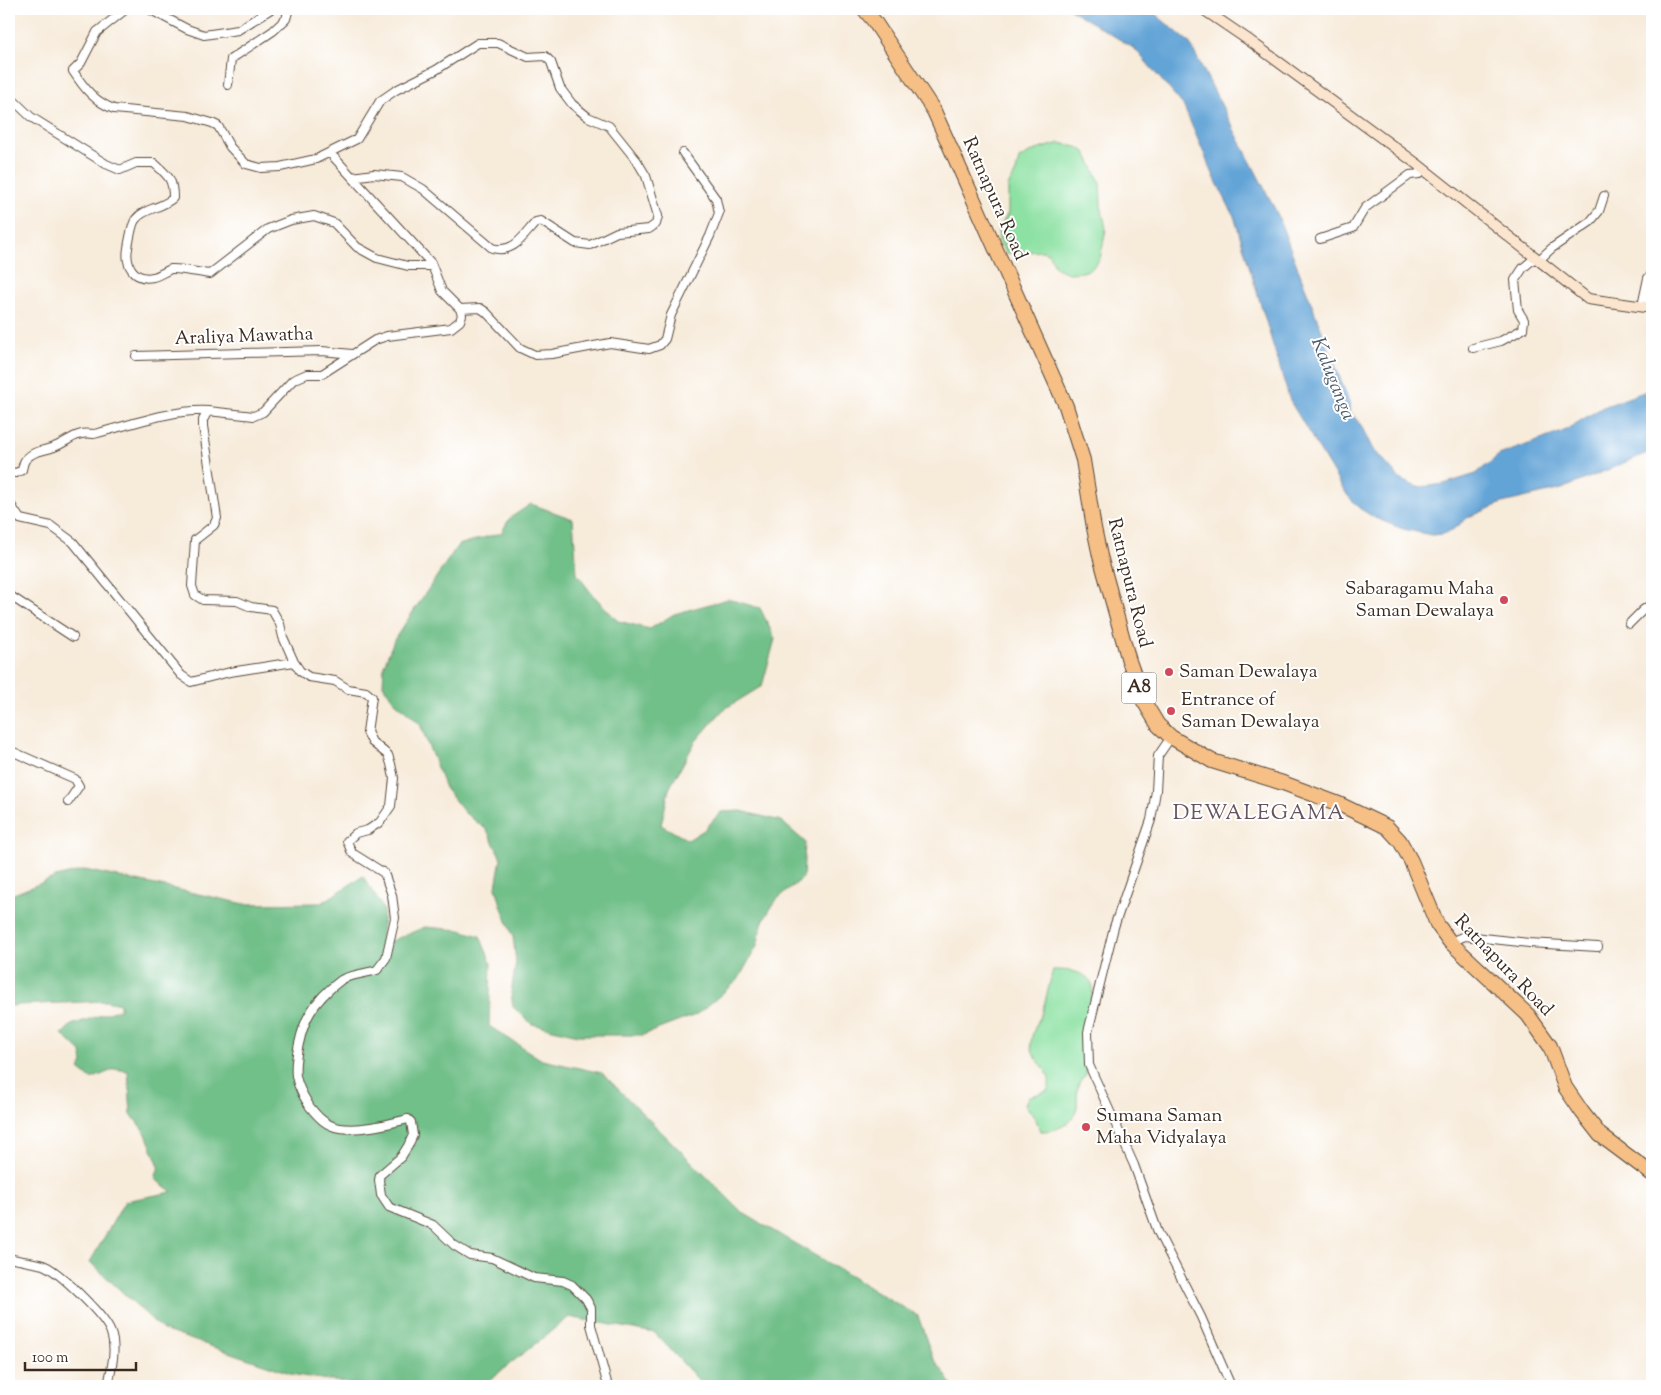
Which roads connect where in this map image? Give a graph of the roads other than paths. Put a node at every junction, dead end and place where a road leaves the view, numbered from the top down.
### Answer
1 (126, 9) edge
2 (149, 9) edge
3 (272, 9) edge
4 (284, 9) edge
5 (864, 9) edge
6 (1203, 9) edge
7 (228, 85) dead end
8 (9, 96) edge
9 (330, 153) junction
10 (683, 153) dead end
11 (1420, 166) junction
12 (352, 177) junction
13 (1604, 196) dead end
14 (1320, 239) dead end
15 (1537, 259) junction
16 (432, 266) junction
17 (1652, 274) edge
18 (1647, 307) edge
19 (460, 309) junction
20 (1474, 348) dead end
21 (352, 354) junction
22 (136, 356) dead end
23 (208, 412) junction
24 (9, 472) edge
25 (9, 502) edge
26 (9, 595) edge
27 (1652, 604) edge
28 (1629, 624) dead end
29 (73, 637) dead end
30 (294, 662) junction
31 (1171, 737) junction
32 (9, 750) edge
33 (68, 802) dead end
34 (1450, 942) junction
35 (1598, 947) dead end
36 (1652, 1174) edge
37 (9, 1258) edge
38 (108, 1386) edge
39 (608, 1386) edge
40 (1231, 1386) edge

1 - 9 street
2 - 3 street
4 - 7 street
5 - 31 highway, Ratnapura Road / A8
6 - 11 street
8 - 16 street
9 - 12 street
9 - 12 street
10 - 19 street
11 - 14 street
11 - 15 street
12 - 16 street
13 - 15 street
15 - 18 street
15 - 20 street
16 - 19 street
17 - 18 street
19 - 21 street
21 - 22 street, Araliya Mawatha
21 - 23 street
23 - 24 street
23 - 30 street
25 - 30 street
26 - 29 street
27 - 28 street
30 - 39 street
31 - 34 highway, Ratnapura Road / A8
31 - 40 street
32 - 33 street
34 - 35 street
34 - 36 highway, Ratnapura Road / A8
37 - 38 street

